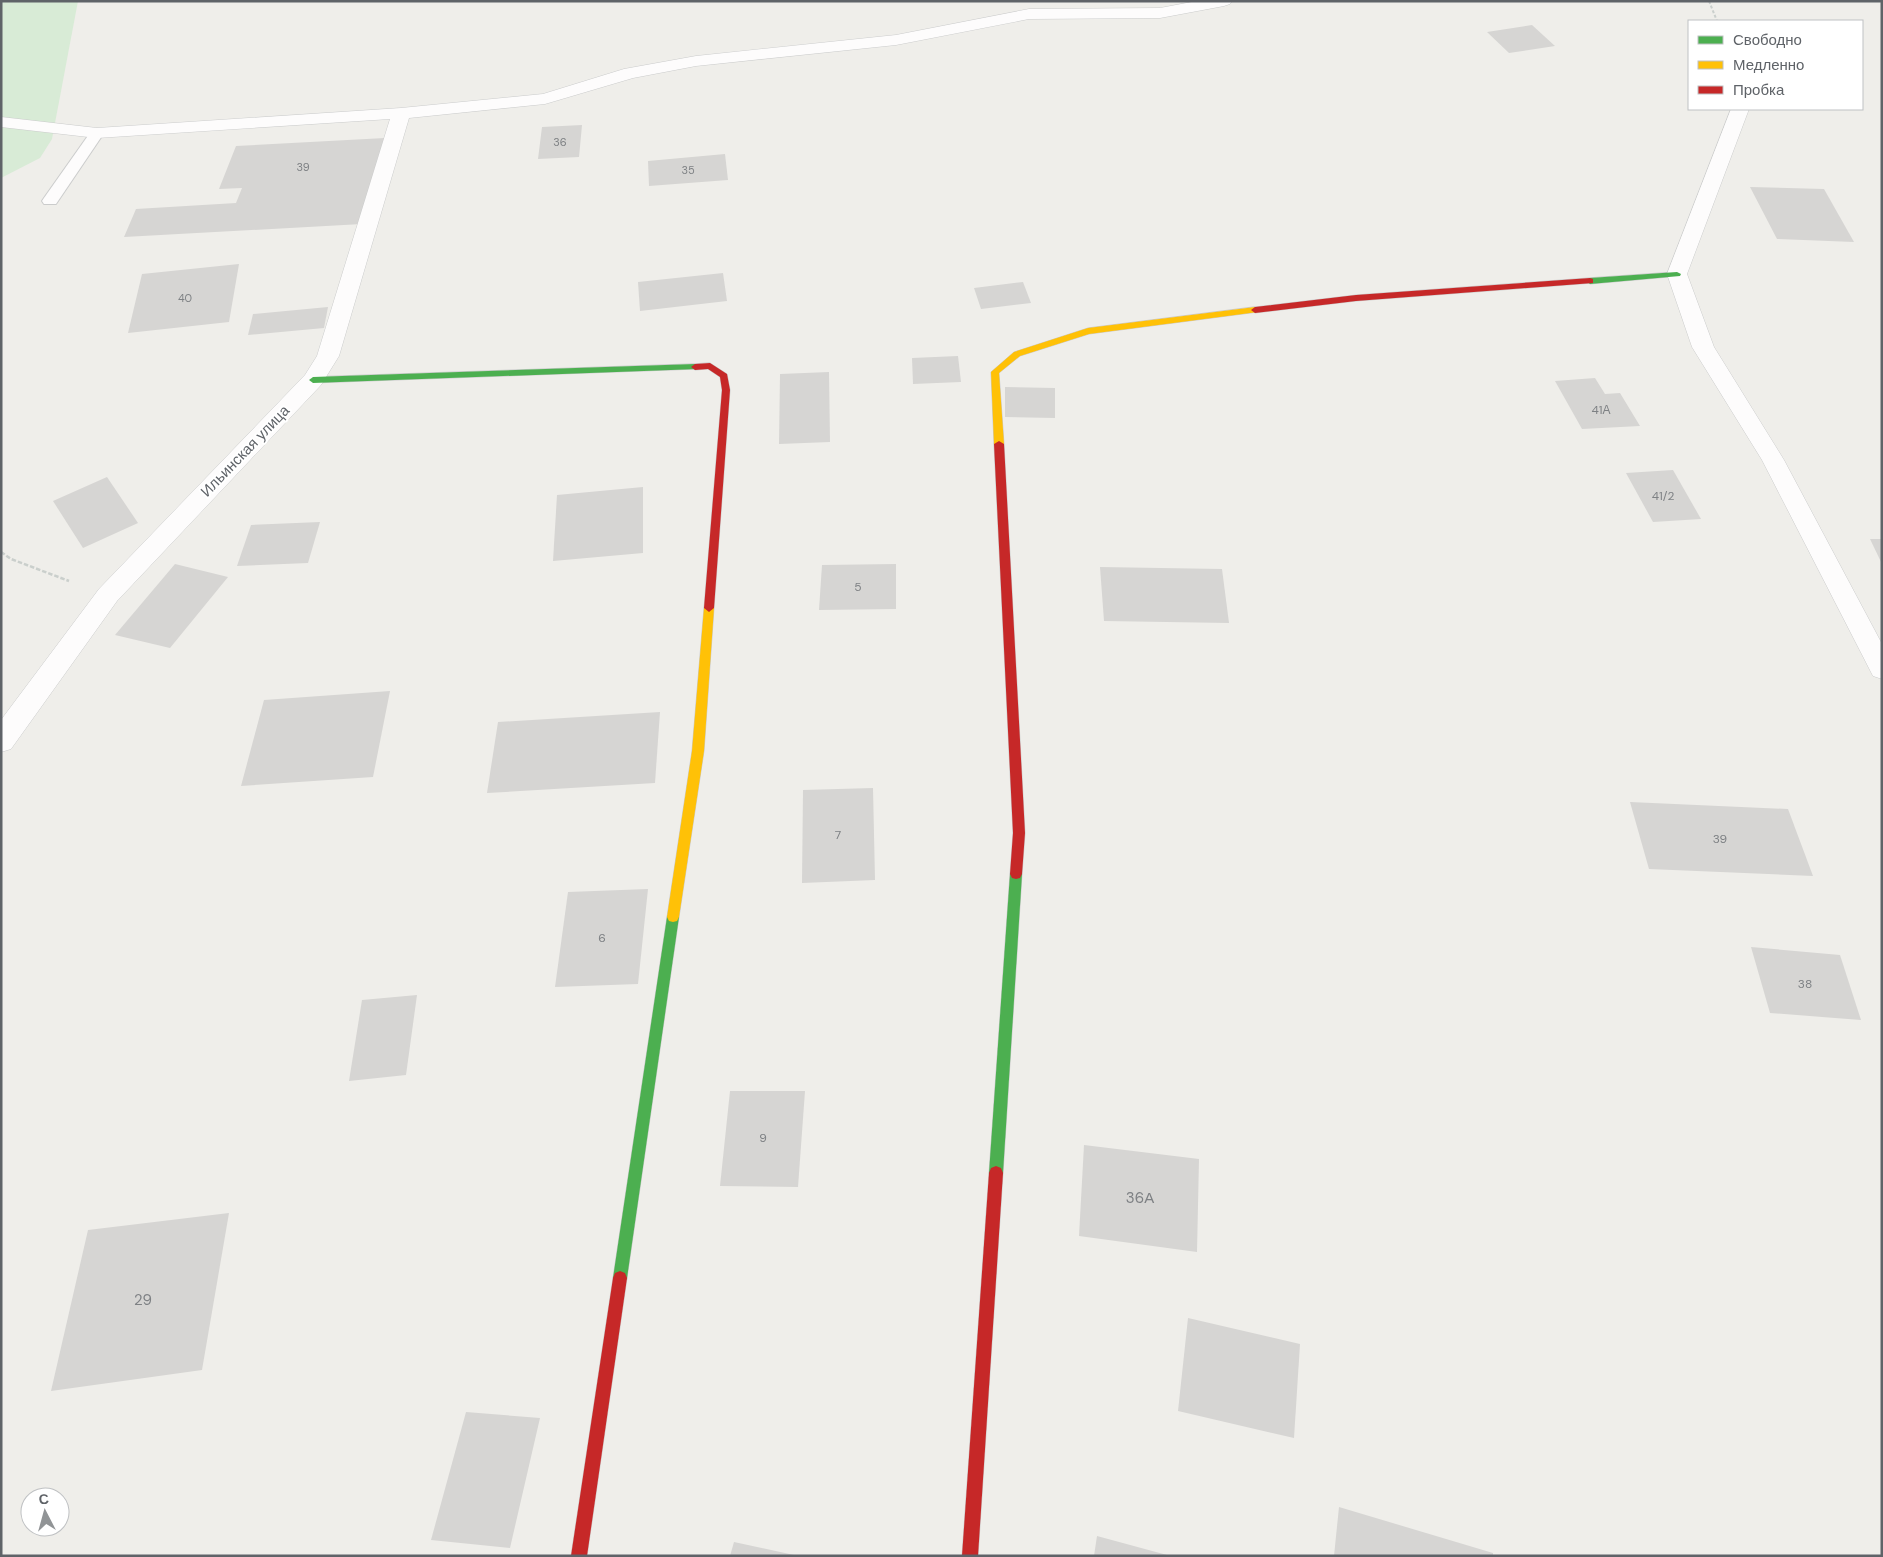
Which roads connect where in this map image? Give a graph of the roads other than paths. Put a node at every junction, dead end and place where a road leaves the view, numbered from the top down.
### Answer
1 (1224, 1) edge
2 (1740, 110) edge
3 (401, 113) junction
4 (1, 122) edge
5 (97, 133) junction
6 (50, 201) dead end
7 (1676, 274) junction
8 (313, 380) junction
9 (1882, 669) edge
10 (1, 741) edge
11 (580, 1556) edge
12 (970, 1556) edge

1 - 3 street
2 - 7 street
3 - 5 street
3 - 8 street, Ильинская улица
4 - 5 street
5 - 6 lane
7 - 9 street
7 - 12 street
8 - 10 street, Ильинская улица
8 - 11 street

